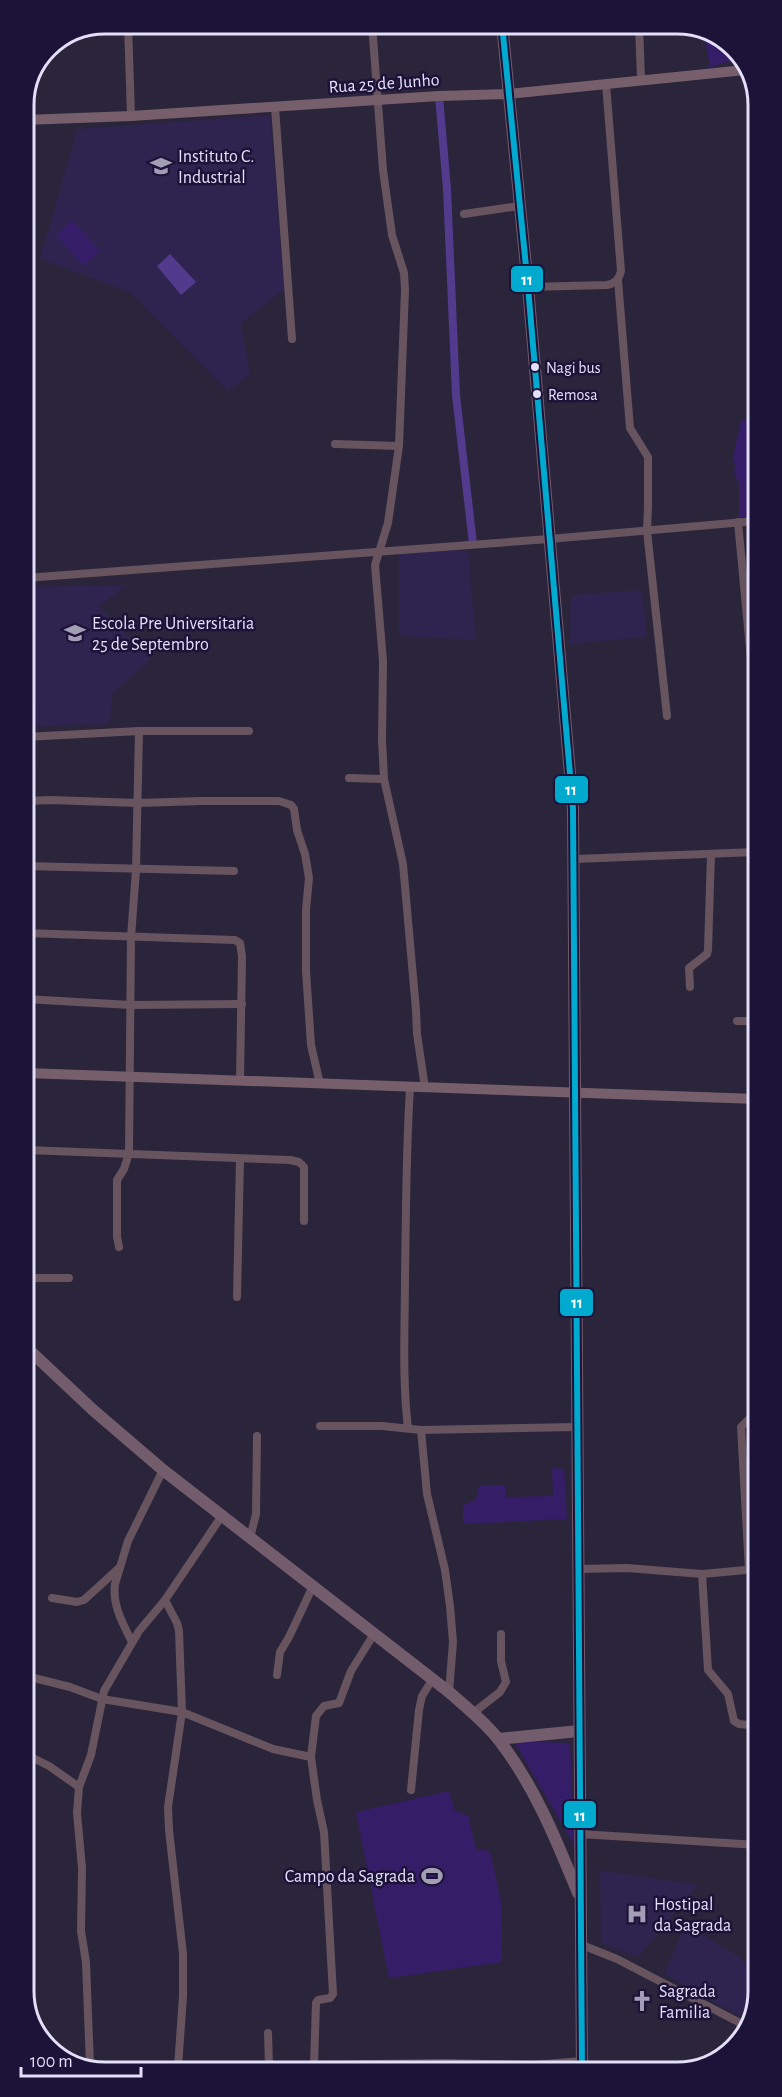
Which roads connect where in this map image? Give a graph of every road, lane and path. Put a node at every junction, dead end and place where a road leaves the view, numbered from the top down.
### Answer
1 (128, 34) edge
2 (373, 34) edge
3 (503, 35) edge
4 (639, 35) edge
5 (738, 71) edge
6 (641, 80) junction
7 (606, 84) junction
8 (508, 94) junction
9 (377, 100) junction
10 (275, 107) junction
11 (131, 116) junction
12 (35, 120) edge
13 (519, 206) junction
14 (464, 214) dead end
15 (618, 280) junction
16 (528, 287) junction
17 (292, 339) dead end
18 (335, 444) dead end
19 (399, 446) junction
20 (748, 521) edge
21 (738, 522) junction
22 (646, 531) junction
23 (549, 539) junction
24 (379, 551) junction
25 (35, 577) edge
26 (748, 628) edge
27 (667, 716) dead end
28 (249, 730) dead end
29 (139, 731) junction
30 (35, 736) edge
31 (349, 778) dead end
32 (384, 779) junction
33 (35, 801) edge
34 (137, 803) junction
35 (748, 852) edge
36 (711, 854) junction
37 (575, 859) junction
38 (35, 866) edge
39 (136, 870) junction
40 (234, 871) dead end
41 (35, 933) edge
42 (131, 937) junction
43 (690, 987) dead end
44 (35, 999) edge
45 (242, 1004) junction
46 (131, 1005) junction
47 (737, 1021) dead end
48 (748, 1021) edge
49 (34, 1073) edge
50 (128, 1078) junction
51 (240, 1081) junction
52 (320, 1084) junction
53 (410, 1088) junction
54 (425, 1088) junction
55 (575, 1093) junction
56 (748, 1099) edge
57 (34, 1150) edge
58 (129, 1153) junction
59 (240, 1159) junction
60 (304, 1221) dead end
61 (119, 1247) dead end
62 (34, 1278) edge
63 (69, 1278) dead end
64 (237, 1296) dead end
65 (34, 1355) edge
66 (748, 1420) edge
67 (320, 1426) dead end
68 (576, 1427) junction
69 (408, 1428) junction
70 (421, 1430) junction
71 (257, 1436) dead end
72 (163, 1470) junction
73 (221, 1517) junction
74 (748, 1528) edge
75 (249, 1539) junction
76 (120, 1567) junction
77 (578, 1569) junction
78 (748, 1570) edge
79 (702, 1574) junction
80 (313, 1586) junction
81 (52, 1598) dead end
82 (165, 1600) junction
83 (374, 1634) junction
84 (501, 1634) dead end
85 (132, 1642) junction
86 (277, 1675) dead end
87 (34, 1678) edge
88 (432, 1680) junction
89 (449, 1692) junction
90 (102, 1699) junction
91 (182, 1712) junction
92 (473, 1713) junction
93 (748, 1725) edge
94 (579, 1731) junction
95 (498, 1739) junction
96 (311, 1757) junction
97 (34, 1759) edge
98 (79, 1787) junction
99 (411, 1790) dead end
100 (580, 1834) junction
101 (748, 1844) edge
102 (580, 1900) junction
103 (582, 1945) junction
104 (740, 2023) edge
105 (268, 2033) dead end
106 (90, 2061) edge
107 (184, 2062) edge
108 (269, 2062) edge
109 (314, 2062) edge
110 (582, 2062) edge

1 - 11 street
2 - 9 street
3 - 8 main road
4 - 6 street
5 - 6 street, Rua 25 de Junho
6 - 7 street, Rua 25 de Junho
7 - 8 street, Rua 25 de Junho
7 - 15 street
8 - 9 street, Rua 25 de Junho
8 - 13 main road
9 - 10 street, Rua 25 de Junho
9 - 19 street
10 - 11 street, Rua 25 de Junho
10 - 17 street
11 - 12 street, Rua 25 de Junho
13 - 14 street
13 - 16 main road
15 - 16 street
15 - 22 street
16 - 23 main road
18 - 19 street
19 - 24 street
20 - 21 street
21 - 22 street
21 - 26 street
22 - 23 street
22 - 27 street
23 - 24 street
23 - 37 main road
24 - 25 street
24 - 32 street
28 - 29 street
29 - 30 street
29 - 34 street
31 - 32 street
32 - 54 street
33 - 34 street
34 - 39 street
34 - 52 street
35 - 36 street
36 - 37 street
36 - 43 street
37 - 55 main road
38 - 39 street
39 - 40 street
39 - 42 street
41 - 42 street
42 - 45 street
42 - 46 street
44 - 46 street
45 - 46 street
45 - 51 street
46 - 50 street
47 - 48 street
49 - 50 street
50 - 51 street
50 - 58 street
51 - 52 street
52 - 53 street
53 - 54 street
53 - 69 street
54 - 55 street
55 - 56 street
55 - 68 main road
57 - 58 street
58 - 59 street
58 - 61 street
59 - 60 street
59 - 64 street
62 - 63 street
65 - 72 main road
66 - 74 street
67 - 69 street
68 - 70 street
68 - 77 main road
69 - 70 street
70 - 89 street
71 - 75 street
72 - 73 main road
72 - 76 street
73 - 75 main road
73 - 82 street
75 - 80 main road
76 - 81 street
76 - 85 street
77 - 79 street
77 - 94 main road
78 - 79 street
79 - 93 street
80 - 83 main road
80 - 86 street
82 - 85 street
82 - 91 street
83 - 88 main road
83 - 96 street
84 - 92 street
85 - 90 street
87 - 90 street
88 - 89 main road
88 - 99 street
89 - 92 main road
90 - 91 street
90 - 98 street
91 - 96 street
91 - 107 street
92 - 95 main road
94 - 95 main road
94 - 100 main road
95 - 102 main road
96 - 109 street
97 - 98 street
98 - 106 street
100 - 101 street
100 - 102 main road
102 - 103 main road
103 - 104 street
103 - 110 main road
105 - 108 street

